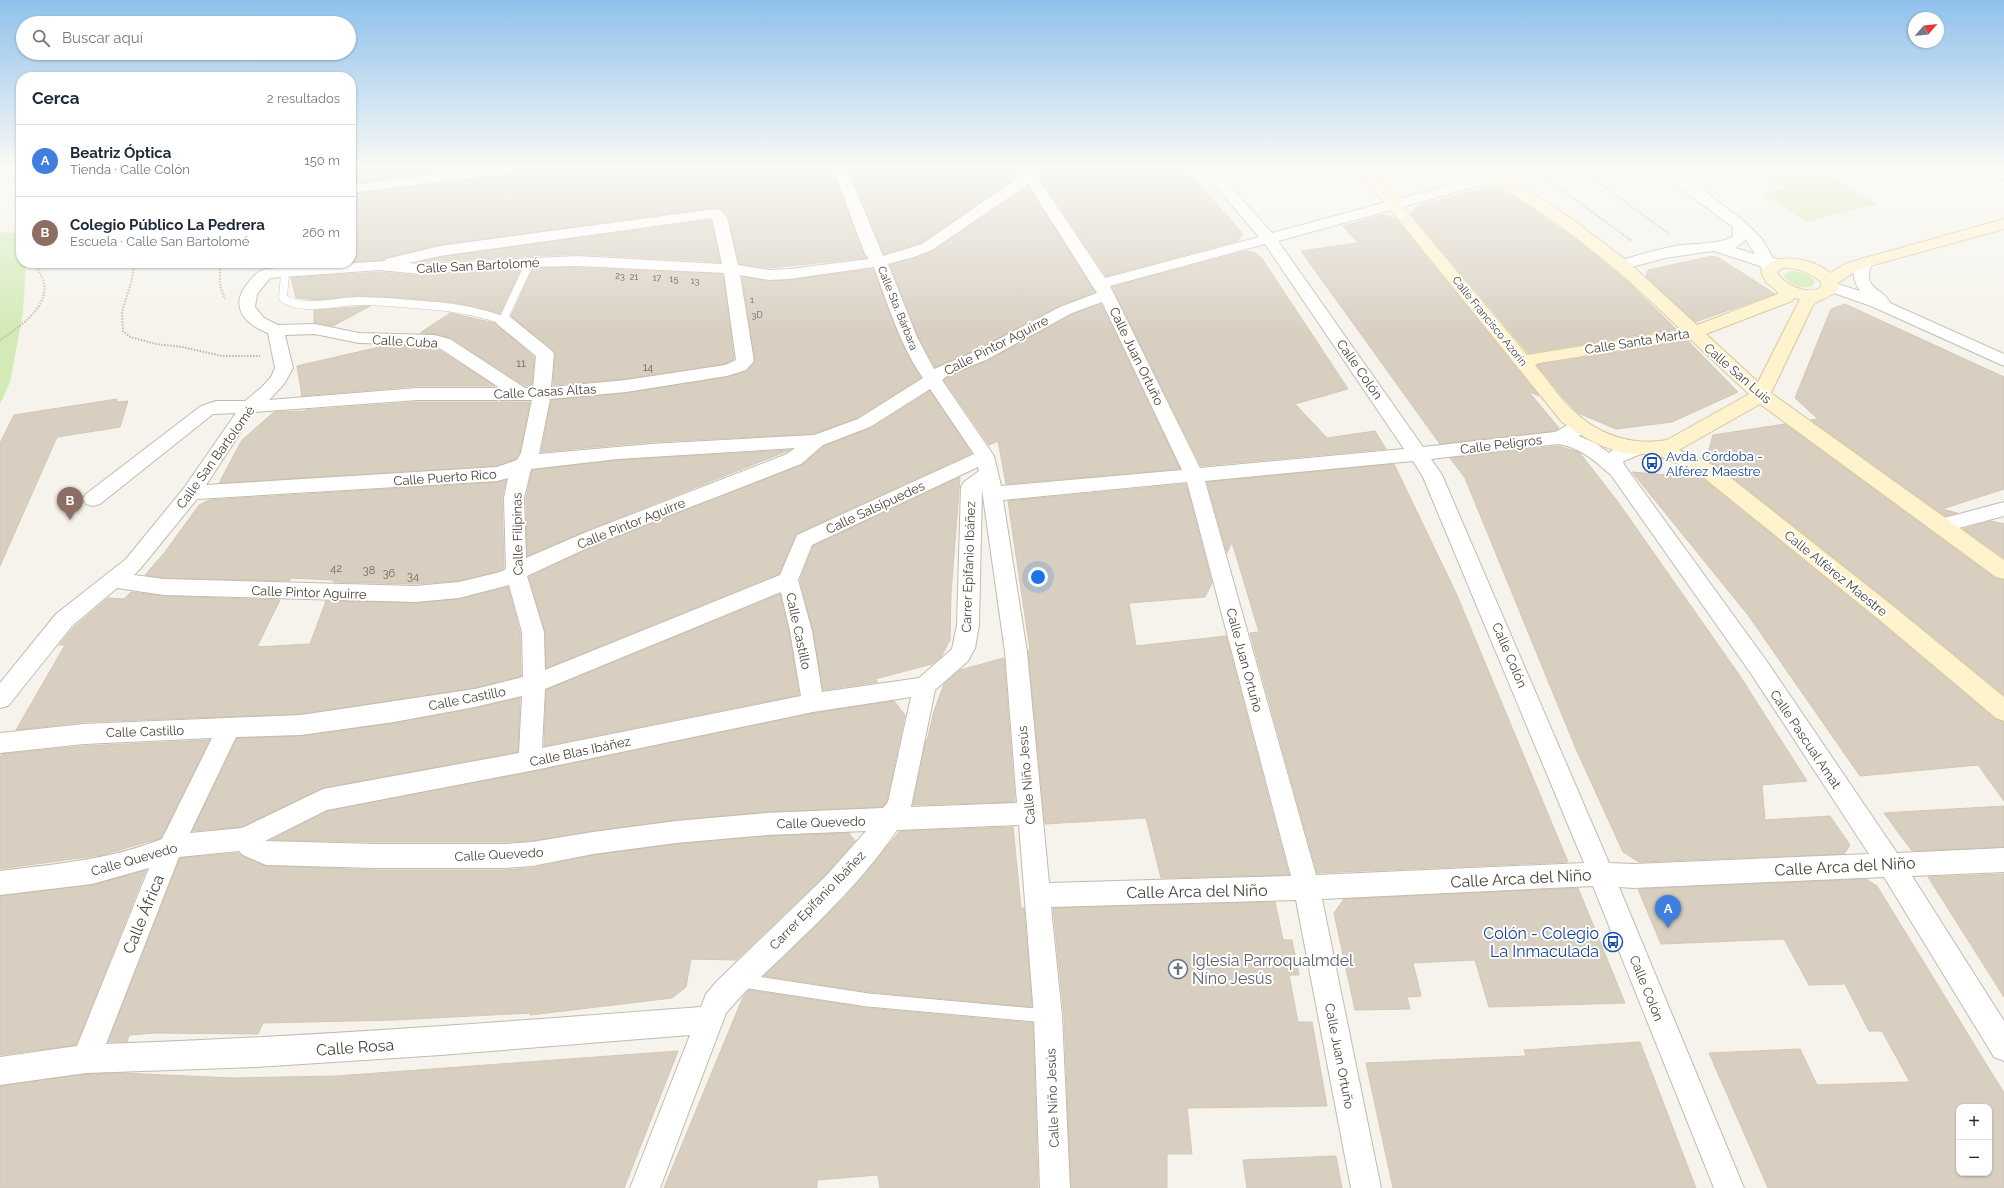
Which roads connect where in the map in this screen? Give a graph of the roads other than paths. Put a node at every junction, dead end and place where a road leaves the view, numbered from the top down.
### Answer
1 (630, 224) edge
2 (722, 224) edge
3 (862, 224) edge
4 (957, 224) edge
5 (1062, 224) edge
6 (1256, 224) edge
7 (1320, 224) edge
8 (1410, 224) edge
9 (1569, 224) edge
10 (2002, 224) edge
11 (1741, 226) joint
12 (1268, 238) junction
13 (1719, 248) junction
14 (879, 261) junction
15 (530, 262) junction
16 (1621, 264) junction
17 (1859, 264) junction
18 (379, 265) junction
19 (1772, 265) junction
20 (356, 266) edge
21 (1809, 267) junction
22 (316, 268) edge
23 (731, 269) junction
24 (274, 270) edge
25 (1830, 284) junction
26 (1104, 289) junction
27 (1787, 289) junction
28 (1815, 295) junction
29 (1912, 319) junction
30 (503, 320) junction
31 (276, 330) junction
32 (1693, 333) junction
33 (2000, 355) edge
34 (1526, 365) junction
35 (932, 380) junction
36 (521, 394) junction
37 (540, 394) junction
38 (1761, 395) junction
39 (249, 407) junction
40 (1578, 426) junction
41 (1558, 438) junction
42 (816, 441) junction
43 (1647, 449) junction
44 (1419, 454) junction
45 (523, 465) junction
46 (1618, 470) junction
47 (988, 474) junction
48 (1194, 474) junction
49 (192, 493) junction
50 (94, 499) dead end
51 (2002, 511) edge
52 (1940, 526) junction
53 (2004, 571) edge
54 (516, 573) junction
55 (115, 580) junction
56 (788, 580) junction
57 (534, 684) junction
58 (925, 686) junction
59 (0, 699) edge
60 (813, 703) junction
61 (2004, 711) edge
62 (228, 729) junction
63 (0, 742) edge
64 (530, 761) junction
65 (1029, 814) junction
66 (890, 820) junction
67 (244, 839) junction
68 (173, 846) junction
69 (2004, 860) edge
70 (1890, 864) junction
71 (1601, 874) junction
72 (0, 883) edge
73 (1307, 888) junction
74 (1038, 895) junction
75 (738, 980) junction
76 (1048, 1016) junction
77 (710, 1020) junction
78 (2004, 1048) edge
79 (86, 1058) junction
80 (0, 1071) edge
81 (645, 1188) edge
82 (1055, 1188) edge
83 (1366, 1188) edge
84 (1728, 1188) edge

1 - 18 street
2 - 23 street
3 - 14 street, Calle Sta. Bárbara
4 - 14 street, Calle San Bartolomé
5 - 26 street, Calle Juan Ortuño
6 - 12 street, Calle Colón
7 - 12 street, Calle Pintor Aguirre
8 - 34 main road, Calle Francisco Azorín
9 - 16 main road, Calle San Luis
10 - 17 main road
11 - 13 street
11 - 19 street
12 - 26 street, Calle Pintor Aguirre
12 - 44 street, Calle Colón
13 - 16 street
13 - 19 street
14 - 23 street, Calle San Bartolomé
14 - 35 street, Calle Sta. Bárbara
15 - 18 street, Calle San Bartolomé
15 - 23 street, Calle San Bartolomé
15 - 30 lane
16 - 32 main road, Calle San Luis
17 - 21 main road
17 - 25 main road
17 - 29 street
18 - 20 street, Calle San Bartolomé
19 - 21 main road
19 - 27 main road
21 - 25 main road
22 - 24 street, Calle San Bartolomé
23 - 37 street, Calle Casas Altas
24 - 30 lane
24 - 31 street
25 - 28 main road
25 - 29 street
26 - 35 street, Calle Pintor Aguirre
26 - 48 street, Calle Juan Ortuño
27 - 28 main road
27 - 32 main road, Calle Santa Marta
28 - 38 main road
29 - 33 street
30 - 37 street, Calle Filipinas
31 - 36 street, Calle Cuba
31 - 39 street, Calle San Bartolomé
32 - 34 main road, Calle Santa Marta
32 - 38 main road, Calle San Luis
34 - 40 main road, Calle Francisco Azorín
35 - 42 street, Calle Pintor Aguirre
35 - 47 street, Calle Niño Jesús
36 - 37 street, Calle Casas Altas
36 - 39 street, Calle Casas Altas
37 - 45 street, Calle Filipinas
38 - 43 main road
38 - 52 main road, Calle San Luis
39 - 49 street, Calle San Bartolomé
39 - 50 street, Calle Casas Altas
40 - 41 street, Calle Peligros
40 - 43 main road, Calle Francisco Azorín
41 - 44 street, Calle Peligros
41 - 46 street, Calle Pascual Amat
42 - 45 street, Calle Puerto Rico
42 - 54 street, Calle Pintor Aguirre
43 - 46 street
43 - 61 main road, Calle Alférez Maestre
44 - 48 street, Calle Peligros
44 - 71 street, Calle Colón
45 - 49 street, Calle Puerto Rico
45 - 54 street, Calle Filipinas
46 - 70 street, Calle Pascual Amat
47 - 48 street, Calle Peligros
47 - 56 street, Calle Salsipuedes
47 - 58 street, Carrer Epifanio Ibáñez
47 - 65 street, Calle Niño Jesús
48 - 73 street, Calle Juan Ortuño
49 - 55 street, Calle San Bartolomé
51 - 52 street
52 - 53 main road, Calle San Luis
54 - 55 street, Calle Pintor Aguirre
54 - 57 street, Calle Filipinas
55 - 59 street, Calle San Bartolomé
56 - 57 street, Calle Castillo
56 - 60 street, Calle Castillo
57 - 62 street, Calle Castillo
57 - 64 street, Calle Filipinas
58 - 60 street, Calle Blas Ibáñez
58 - 66 street, Carrer Epifanio Ibáñez
60 - 64 street, Calle Blas Ibáñez
62 - 63 street, Calle Castillo
62 - 68 street, Calle África
64 - 67 street, Calle Blas Ibáñez
65 - 66 street, Calle Quevedo
65 - 74 street, Calle Niño Jesús
66 - 67 street, Calle Quevedo
66 - 75 street, Carrer Epifanio Ibáñez
67 - 68 street, Calle Quevedo
68 - 72 street, Calle Quevedo
68 - 79 street, Calle África
69 - 70 street, Calle Arca del Niño
70 - 71 street, Calle Arca del Niño
70 - 78 street, Calle Pascual Amat
71 - 73 street, Calle Arca del Niño
71 - 84 street, Calle Colón
73 - 74 street, Calle Arca del Niño
73 - 83 street, Calle Juan Ortuño
74 - 76 street, Calle Niño Jesús
75 - 76 lane
75 - 77 street, Carrer Epifanio Ibáñez
76 - 82 street, Calle Niño Jesús
77 - 79 street, Calle Rosa
77 - 81 street, Carrer Epifanio Ibáñez
79 - 80 street, Calle Rosa

